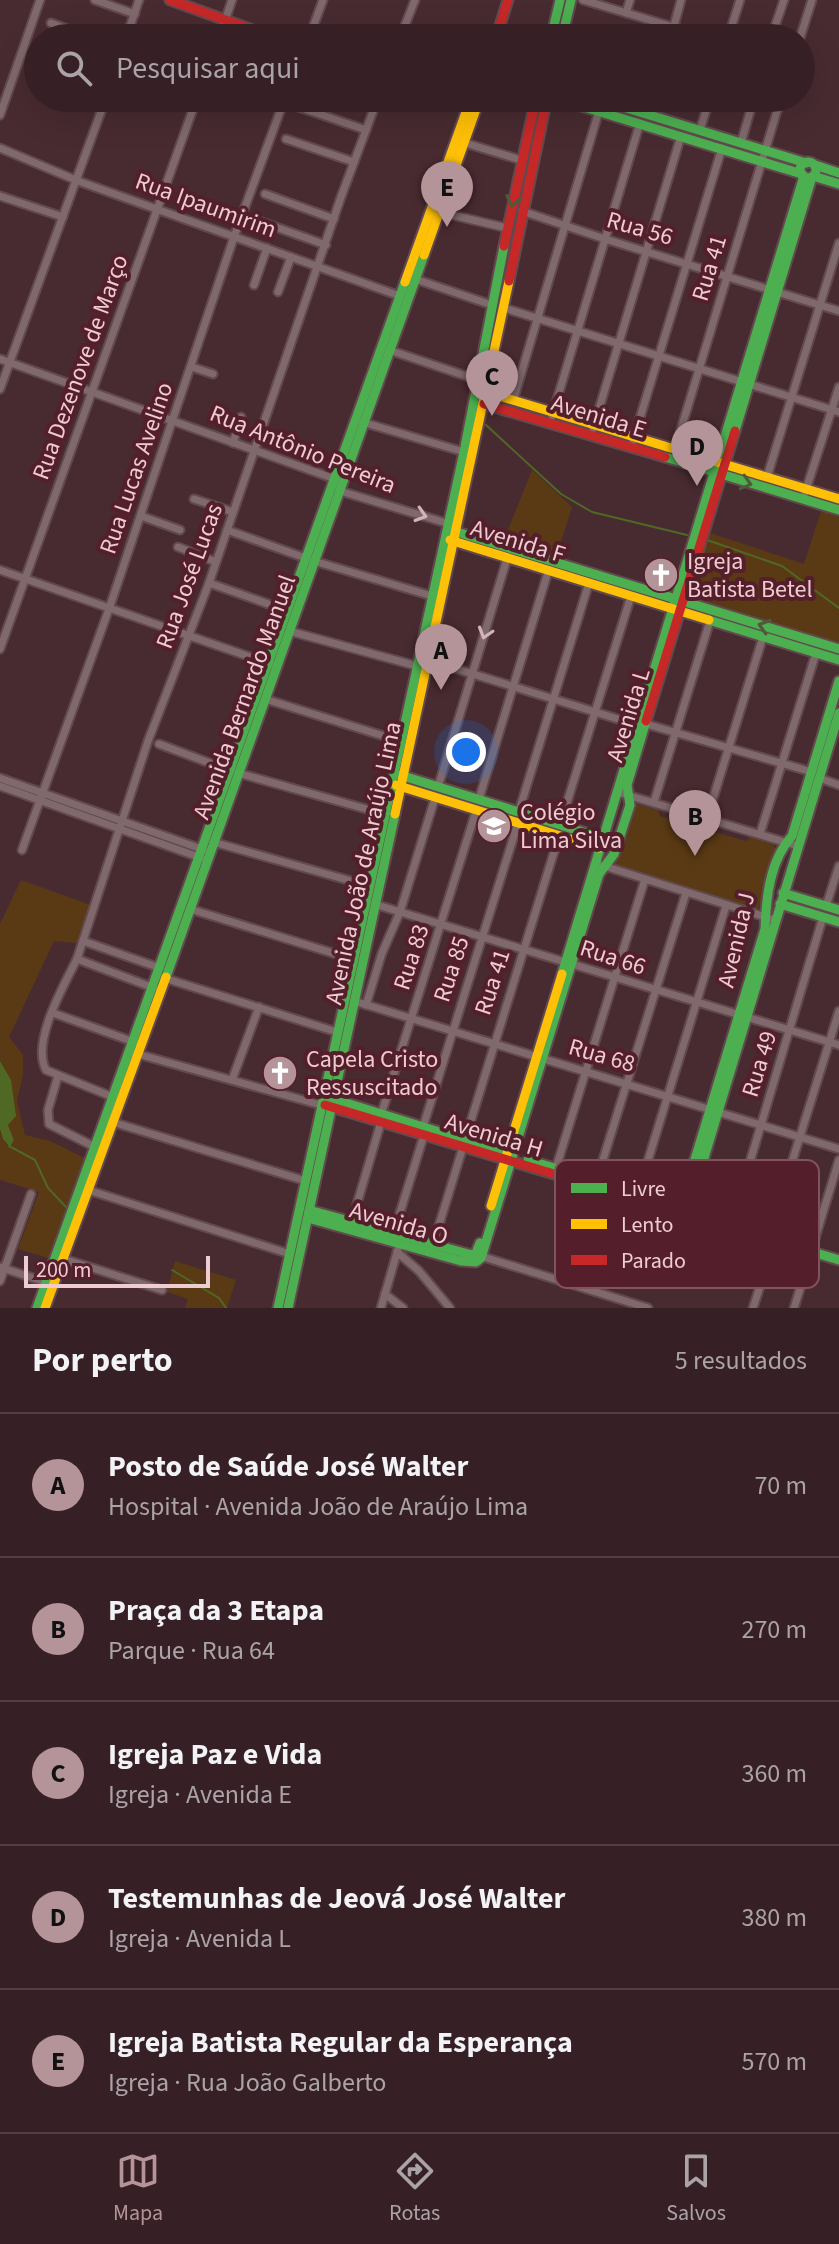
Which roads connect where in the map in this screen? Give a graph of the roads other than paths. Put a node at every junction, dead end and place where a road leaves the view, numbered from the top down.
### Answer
1 (40, 0) edge
2 (95, 0) edge
3 (139, 0) edge
4 (170, 0) edge
5 (232, 0) edge
6 (323, 0) edge
7 (415, 0) edge
8 (508, 0) edge
9 (560, 0) edge
10 (571, 0) edge
11 (583, 0) edge
12 (630, 0) edge
13 (681, 0) edge
14 (740, 0) edge
15 (784, 0) edge
16 (812, 0) edge
17 (626, 13) junction
18 (135, 14) junction
19 (225, 20) junction
20 (31, 24) edge
21 (131, 24) edge
22 (224, 24) edge
23 (236, 24) edge
24 (314, 24) edge
25 (406, 24) edge
26 (500, 24) edge
27 (554, 24) edge
28 (565, 24) edge
29 (667, 24) edge
30 (675, 24) edge
31 (732, 24) edge
32 (776, 24) edge
33 (804, 24) edge
34 (24, 41) edge
35 (3, 94) edge
36 (101, 112) edge
37 (192, 112) edge
38 (280, 112) edge
39 (317, 112) edge
40 (373, 112) edge
41 (469, 112) edge
42 (533, 112) edge
43 (544, 112) edge
44 (599, 112) edge
45 (602, 112) edge
46 (640, 112) edge
47 (706, 112) edge
48 (750, 112) edge
49 (777, 112) edge
50 (0, 115) edge
51 (640, 123) junction
52 (366, 130) junction
53 (700, 130) junction
54 (681, 136) junction
55 (286, 139) dead end
56 (460, 141) junction
57 (741, 143) junction
58 (0, 148) edge
59 (722, 148) junction
60 (765, 150) junction
61 (521, 160) junction
62 (762, 161) junction
63 (354, 162) junction
64 (809, 172) junction
65 (839, 173) edge
66 (78, 181) junction
67 (839, 184) edge
68 (265, 194) dead end
69 (0, 196) edge
70 (157, 208) junction
71 (522, 211) junction
72 (439, 212) junction
73 (63, 217) junction
74 (334, 219) junction
75 (256, 220) dead end
76 (566, 227) junction
77 (507, 228) junction
78 (234, 237) junction
79 (605, 239) junction
80 (839, 243) edge
81 (326, 245) junction
82 (267, 248) junction
83 (646, 250) junction
84 (291, 257) junction
85 (687, 263) junction
86 (319, 267) junction
87 (727, 275) junction
88 (415, 279) junction
89 (254, 285) dead end
90 (774, 290) junction
91 (278, 292) dead end
92 (400, 296) junction
93 (492, 305) junction
94 (821, 306) junction
95 (504, 308) junction
96 (839, 311) edge
97 (537, 320) junction
98 (392, 331) junction
99 (576, 332) junction
100 (617, 345) junction
101 (389, 350) junction
102 (659, 358) junction
103 (0, 359) edge
104 (9, 362) junction
105 (192, 367) junction
106 (698, 370) junction
107 (213, 374) dead end
108 (478, 380) junction
109 (744, 384) junction
110 (839, 387) edge
111 (0, 389) edge
112 (92, 391) junction
113 (486, 392) junction
114 (791, 398) junction
115 (513, 401) junction
116 (484, 404) junction
117 (836, 411) edge
118 (241, 417) dead end
119 (552, 417) junction
120 (174, 420) junction
121 (360, 422) junction
122 (593, 429) junction
123 (633, 442) junction
124 (233, 443) junction
125 (675, 449) junction
126 (255, 451) junction
127 (464, 452) junction
128 (720, 464) junction
129 (717, 474) junction
130 (767, 477) junction
131 (335, 479) junction
132 (340, 491) junction
133 (805, 494) junction
134 (194, 499) dead end
135 (839, 499) edge
136 (839, 510) edge
137 (233, 512) junction
138 (141, 516) junction
139 (180, 530) dead end
140 (227, 530) junction
141 (451, 532) junction
142 (178, 547) dead end
143 (507, 559) junction
144 (310, 560) junction
145 (216, 562) junction
146 (0, 570) edge
147 (548, 572) junction
148 (25, 579) junction
149 (209, 583) junction
150 (589, 583) junction
151 (432, 596) junction
152 (631, 596) junction
153 (677, 605) junction
154 (109, 609) junction
155 (288, 611) junction
156 (710, 621) junction
157 (289, 631) junction
158 (429, 631) junction
159 (190, 636) junction
160 (763, 637) junction
161 (426, 648) junction
162 (0, 649) edge
163 (839, 649) edge
164 (816, 653) junction
165 (428, 660) junction
166 (839, 660) edge
167 (272, 665) junction
168 (417, 666) junction
169 (473, 672) junction
170 (839, 681) edge
171 (514, 685) junction
172 (554, 698) junction
173 (265, 699) junction
174 (595, 712) junction
175 (839, 713) edge
176 (251, 726) junction
177 (640, 730) junction
178 (675, 733) junction
179 (400, 741) junction
180 (159, 744) dead end
181 (729, 749) junction
182 (783, 763) junction
183 (235, 772) junction
184 (0, 778) edge
185 (397, 780) junction
186 (814, 780) junction
187 (839, 785) edge
188 (0, 786) edge
189 (438, 787) junction
190 (622, 794) junction
191 (40, 796) junction
192 (435, 798) junction
193 (479, 799) junction
194 (654, 802) junction
195 (476, 811) junction
196 (519, 811) junction
197 (384, 814) junction
198 (707, 818) junction
199 (518, 823) junction
200 (120, 824) junction
201 (560, 831) junction
202 (760, 834) junction
203 (601, 843) junction
204 (792, 844) junction
205 (22, 850) dead end
206 (207, 850) junction
207 (600, 864) junction
208 (839, 866) edge
209 (645, 879) junction
210 (369, 886) junction
211 (686, 893) junction
212 (783, 893) junction
213 (374, 904) junction
214 (780, 904) junction
215 (726, 906) junction
216 (826, 906) junction
217 (190, 909) junction
218 (839, 910) edge
219 (400, 912) junction
220 (823, 917) junction
221 (771, 918) junction
222 (839, 922) edge
223 (442, 925) junction
224 (178, 930) junction
225 (481, 938) junction
226 (83, 941) junction
227 (523, 950) junction
228 (77, 959) junction
229 (352, 959) junction
230 (568, 964) junction
231 (162, 973) junction
232 (615, 978) junction
233 (154, 988) junction
234 (657, 992) junction
235 (354, 1001) junction
236 (696, 1004) junction
237 (366, 1005) junction
238 (259, 1007) junction
239 (839, 1011) edge
240 (53, 1013) junction
241 (742, 1016) junction
242 (412, 1018) junction
243 (452, 1031) junction
244 (790, 1031) junction
245 (337, 1032) junction
246 (829, 1042) junction
247 (494, 1043) junction
248 (839, 1045) edge
249 (135, 1048) junction
250 (538, 1057) junction
251 (587, 1072) junction
252 (58, 1076) junction
253 (232, 1080) junction
254 (627, 1083) junction
255 (668, 1096) junction
256 (113, 1097) junction
257 (327, 1101) junction
258 (714, 1111) junction
259 (381, 1119) junction
260 (108, 1121) junction
261 (760, 1125) junction
262 (423, 1131) junction
263 (801, 1137) junction
264 (464, 1143) junction
265 (95, 1147) junction
266 (839, 1149) edge
267 (508, 1157) junction
268 (559, 1160) edge
269 (603, 1160) edge
270 (648, 1160) edge
271 (699, 1160) edge
272 (750, 1160) edge
273 (794, 1160) edge
274 (839, 1160) edge
275 (555, 1168) edge
276 (555, 1171) edge
277 (306, 1181) junction
278 (88, 1190) junction
279 (31, 1194) dead end
280 (308, 1214) junction
281 (352, 1221) junction
282 (819, 1225) edge
283 (394, 1232) junction
284 (399, 1248) junction
285 (432, 1248) junction
286 (819, 1250) edge
287 (819, 1251) edge
288 (290, 1254) junction
289 (839, 1254) edge
290 (478, 1256) junction
291 (64, 1259) junction
292 (839, 1260) edge
293 (2, 1268) edge
294 (555, 1280) edge
295 (0, 1281) edge
296 (50, 1284) junction
297 (583, 1288) edge
298 (758, 1288) edge
299 (800, 1288) edge
300 (162, 1290) dead end
301 (385, 1294) junction
302 (37, 1308) edge
303 (45, 1308) edge
304 (278, 1308) edge
305 (288, 1308) edge
306 (381, 1308) edge
307 (403, 1308) edge
308 (450, 1308) edge
309 (648, 1308) edge
310 (753, 1308) edge
311 (794, 1308) edge

1 - 20 street
2 - 18 street
3 - 18 street
4 - 19 street
5 - 19 street
6 - 24 street
7 - 25 street
8 - 26 street
9 - 27 street
10 - 28 street
11 - 17 street
12 - 17 street
13 - 30 street
14 - 31 street
15 - 32 street
16 - 33 street
17 - 29 street
18 - 21 street
19 - 22 street
19 - 23 street
34 - 35 street
35 - 50 street
36 - 66 street
37 - 70 street, Rua Dezenove de Março
38 - 78 street, Rua Lucas Avelino
39 - 52 street
40 - 52 street, Rua José Lucas
41 - 56 street, Avenida Bernardo Manuel
42 - 61 street, Avenida João de Araújo Lima
43 - 71 street, Avenida João de Araújo Lima
44 - 76 street
45 - 51 street
46 - 53 street
47 - 53 street
48 - 57 street
49 - 60 street, Rua 41
51 - 54 street
51 - 79 street
52 - 63 street, Rua José Lucas
53 - 57 street
54 - 59 street
54 - 83 street
55 - 63 street
56 - 61 street
56 - 72 street, Avenida Bernardo Manuel
56 - 92 street, Avenida Bernardo Manuel
57 - 60 street
58 - 66 street, Rua Ipaumirim
59 - 62 street
59 - 85 street
60 - 62 street, Rua 41
60 - 64 street
61 -> 77 street, Avenida João de Araújo Lima
62 - 64 street
62 - 87 street, Rua 41
63 - 74 street, Rua José Lucas
64 - 65 street
64 - 67 street
64 - 90 street, Avenida L
66 - 70 street, Rua Ipaumirim
66 - 73 street
68 - 74 street
69 - 73 street
70 - 78 street, Rua Ipaumirim
70 - 112 street, Rua Dezenove de Março
71 - 76 street, Rua 56
71 - 95 street, Avenida João de Araújo Lima
72 - 77 street
72 - 88 street, Avenida Bernardo Manuel
73 - 104 street
74 - 81 street, Rua José Lucas
75 - 81 street
76 - 79 street, Rua 56
76 - 97 street
77 - 93 street, Avenida João de Araújo Lima
78 - 82 street, Rua Ipaumirim
78 - 105 street, Rua Lucas Avelino
79 - 83 street, Rua 56
79 - 99 street
80 - 94 street
81 - 86 street, Rua José Lucas
82 - 84 street, Rua Ipaumirim
82 - 89 street
83 - 85 street, Rua 56
83 - 100 street
84 - 86 street, Rua Ipaumirim
84 - 91 street
85 - 87 street, Rua 56
85 - 102 street
86 - 92 street, Rua Ipaumirim
86 - 126 street, Rua José Lucas
87 - 90 street, Rua 56
87 - 106 street, Rua 41
88 - 93 street
88 - 98 street, Avenida Bernardo Manuel
90 - 94 street, Rua 56
90 - 109 street, Avenida L
92 - 98 street, Avenida Bernardo Manuel
93 - 108 street, Avenida João de Araújo Lima
94 - 96 street, Rua 56
94 - 114 street
95 - 97 street
95 - 113 street, Avenida João de Araújo Lima
97 - 99 street
97 - 115 street
98 - 101 street, Avenida Bernardo Manuel
98 - 121 street, Avenida Bernardo Manuel
99 - 100 street
99 - 119 street
100 - 102 street
100 - 122 street
101 - 108 street
101 - 121 street, Avenida Bernardo Manuel
102 - 106 street
102 - 123 street
103 - 104 street, Rua Antônio Pereira
104 - 111 street
104 - 112 street, Rua Antônio Pereira
105 - 107 street
105 - 120 street, Rua Lucas Avelino
106 - 109 street
106 - 125 street, Rua 41
108 - 127 street, Avenida João de Araújo Lima
109 - 114 street
109 - 128 street, Avenida L
110 - 117 street
112 - 120 street, Rua Antônio Pereira
112 - 148 street, Rua Dezenove de Março
113 - 115 street, Avenida E
113 - 116 street, Avenida João de Araújo Lima
114 - 117 street
114 - 130 street
115 - 119 street, Avenida E
116 - 119 street, Avenida E
116 - 141 street, Avenida João de Araújo Lima
117 - 133 street
118 - 124 street
119 - 122 street, Avenida E
120 - 124 street, Rua Antônio Pereira
120 - 138 street, Rua Lucas Avelino
121 - 127 street
121 - 131 street, Avenida Bernardo Manuel
121 - 132 street, Avenida Bernardo Manuel
122 - 123 street, Avenida E
123 - 125 street, Avenida E
123 - 129 street, Avenida E
124 - 126 street, Rua Antônio Pereira
125 - 128 street, Avenida E
126 - 131 street, Rua Antônio Pereira
126 - 137 street, Rua José Lucas
127 - 141 street, Avenida João de Araújo Lima
128 - 129 street, Avenida L
128 - 130 street, Avenida E
129 -> 133 street, Avenida E
129 - 153 street, Avenida L
130 - 133 street, Avenida E
131 - 132 street, Rua Antônio Pereira
131 - 144 street, Avenida Bernardo Manuel
132 -> 141 street, Rua Antônio Pereira
132 - 144 street, Avenida Bernardo Manuel
133 - 135 street, Avenida E
133 - 136 street, Avenida E
134 - 137 street
137 - 140 street, Rua José Lucas
138 - 139 street
138 - 154 street, Rua Lucas Avelino
140 - 144 street
140 - 145 street, Rua José Lucas
141 - 143 street, Avenida F
141 - 151 street, Avenida João de Araújo Lima
141 - 153 street, Avenida F
141 - 158 street, Avenida João de Araújo Lima
142 - 145 street
143 - 147 street, Avenida F
143 -> 169 street
144 - 151 street
144 - 155 street, Avenida Bernardo Manuel
144 - 157 street, Avenida Bernardo Manuel
145 - 149 street, Rua José Lucas
146 - 148 street
147 - 150 street, Avenida F
147 - 171 street
148 - 154 street
148 - 162 street, Rua Dezenove de Março
149 - 155 street
149 - 159 street, Rua José Lucas
150 - 152 street, Avenida F
150 - 172 street
151 - 158 street, Avenida João de Araújo Lima
152 - 153 street, Avenida F
152 - 174 street, Rua 41
153 - 156 street, Avenida F
163 -> 153 street, Avenida F
153 - 177 street, Avenida L
154 - 159 street
154 - 191 street, Rua Lucas Avelino
155 - 167 street, Avenida Bernardo Manuel
156 - 160 street, Avenida F
156 - 178 street
157 - 167 street, Avenida Bernardo Manuel
157 - 168 street
158 - 161 street, Avenida João de Araújo Lima
159 - 167 street
159 - 200 street, Rua José Lucas
160 - 164 street, Avenida F
160 - 181 street
161 - 165 street, Avenida João de Araújo Lima
161 - 168 street, Avenida João de Araújo Lima
164 - 166 street, Avenida F
164 - 182 street
165 - 169 street
165 - 185 street, Avenida João de Araújo Lima
167 - 173 street, Avenida Bernardo Manuel
167 - 176 street, Avenida Bernardo Manuel
168 - 179 street, Avenida João de Araújo Lima
169 - 171 street
169 - 189 street
170 - 186 street, Avenida J
171 - 172 street
171 - 193 street
172 - 174 street
172 - 196 street
173 - 176 street, Avenida Bernardo Manuel
173 - 179 street
174 - 177 street
174 - 201 street, Rua 41
175 - 186 street, Avenida J
176 - 183 street, Avenida Bernardo Manuel
177 - 178 street
177 - 190 street, Avenida L
178 - 181 street
178 - 194 street
179 - 185 street, Avenida João de Araújo Lima
180 - 183 street
181 - 182 street
181 - 198 street
182 - 186 street
182 - 202 street
183 - 197 street
183 - 206 street, Avenida Bernardo Manuel
184 - 191 street
185 - 189 street
185 - 192 street
185 - 197 street, Avenida João de Araújo Lima
185 - 213 street, Avenida João de Araújo Lima
186 - 187 street
186 - 204 street, Avenida J
188 - 191 street
189 - 193 street
190 - 194 street
190 - 203 street, Avenida L
190 - 207 street, Avenida L
191 - 200 street
191 - 205 street, Rua Lucas Avelino
192 - 195 street
192 - 219 street
193 - 196 street
194 - 198 street
195 - 199 street
195 - 223 street, Rua 83
196 - 201 street
197 - 210 street, Avenida João de Araújo Lima
198 - 202 street
199 - 201 street
199 - 225 street, Rua 85
200 - 206 street
200 - 226 street, Rua José Lucas
201 - 203 street
201 - 227 street, Rua 41
202 - 204 street
203 - 207 street, Avenida L
204 - 212 street, Avenida J
204 - 221 street, Avenida J
206 - 210 street
206 - 217 street, Avenida Bernardo Manuel
206 - 224 street, Avenida Bernardo Manuel
207 - 209 street
207 - 230 street, Avenida L
208 - 216 street
209 - 211 street
209 - 232 street
210 - 229 street, Avenida João de Araújo Lima
211 - 215 street
211 - 234 street
212 - 214 street, Avenida J
212 - 216 street
213 - 219 street, Rua 66
213 - 235 street, Avenida João de Araújo Lima
214 - 220 street
214 - 221 street, Avenida J
215 - 221 street
215 - 236 street
216 - 218 street
217 - 224 street, Avenida Bernardo Manuel
217 - 229 street
219 - 223 street, Rua 66
219 - 237 street
220 - 222 street
220 - 244 street, Rua 49
221 - 241 street, Avenida J
223 - 225 street, Rua 66
223 - 242 street, Rua 83
224 - 231 street, Avenida Bernardo Manuel
225 - 227 street, Rua 66
225 - 243 street, Rua 85
226 - 228 street, Rua José Lucas
226 - 231 street
227 - 230 street, Rua 66
227 - 247 street, Rua 41
228 - 233 street
228 - 240 street, Rua José Lucas
229 - 245 street, Avenida João de Araújo Lima
230 - 232 street, Rua 66
230 - 250 street, Avenida L
231 - 233 street, Avenida Bernardo Manuel
231 - 238 street
231 - 249 street, Avenida Bernardo Manuel
232 - 234 street, Rua 66
232 - 251 street
233 - 249 street, Avenida Bernardo Manuel
234 - 236 street, Rua 66
234 - 254 street
235 - 237 street, Rua 68
235 - 257 street, Avenida João de Araújo Lima
236 - 241 street, Rua 66
236 - 255 street
237 - 242 street, Rua 68
238 - 245 street
238 - 253 street
239 - 246 street
240 - 249 street
240 - 252 street, Rua José Lucas
241 - 244 street, Rua 66
241 - 258 street, Avenida J
242 - 243 street, Rua 68
242 - 259 street, Rua 83
243 - 247 street, Rua 68
243 - 262 street, Rua 85
244 - 246 street, Rua 66
244 - 261 street, Rua 49
245 - 257 street, Avenida João de Araújo Lima
246 - 248 street, Rua 66
246 - 263 street
247 - 250 street, Rua 68
247 - 264 street, Rua 41
249 - 253 street
249 - 256 street, Avenida Bernardo Manuel
249 - 260 street, Avenida Bernardo Manuel
250 - 251 street, Rua 68
250 - 267 street, Avenida L
251 - 254 street, Rua 68
251 - 268 street
252 - 256 street
252 - 265 street
253 - 257 street
254 - 255 street, Rua 68
254 - 269 street
255 - 258 street, Rua 68
255 - 270 street
256 - 260 street, Avenida Bernardo Manuel
257 - 259 street, Avenida H
257 - 277 street, Avenida João de Araújo Lima
257 - 280 street, Avenida João de Araújo Lima
258 - 261 street, Rua 68
258 - 271 street, Avenida J
259 - 262 street, Avenida H
259 - 281 street, Rua 83
260 - 265 street, Avenida Bernardo Manuel
260 - 277 street
260 - 278 street, Avenida Bernardo Manuel
261 - 263 street, Rua 68
261 - 272 street, Rua 49
262 - 264 street, Avenida H
262 - 283 street, Rua 85
263 - 266 street, Rua 68
263 - 273 street
264 - 267 street, Avenida H
264 - 285 street, Rua 41
265 - 296 street, Avenida Bernardo Manuel
267 - 275 street, Avenida H
267 - 276 street, Avenida H
267 - 290 street, Avenida L
274 - 282 street
277 - 288 street, Avenida João de Araújo Lima
278 - 288 street
278 - 291 street, Avenida Bernardo Manuel
279 - 293 street
280 - 281 street, Avenida O
280 - 284 street, Avenida O
280 - 305 street, Avenida João de Araújo Lima
281 - 283 street, Avenida O
283 - 285 street, Avenida O
284 - 285 street, Avenida O
284 - 301 street
284 - 308 street
285 - 290 street, Avenida O
286 - 289 street, Avenida H
287 - 292 street, Avenida H
288 - 304 street, Avenida João de Araújo Lima
290 - 294 street
291 - 296 street, Avenida Bernardo Manuel
291 - 300 street
293 - 295 street
293 - 296 street
296 - 302 street, Avenida Bernardo Manuel
296 - 303 street, Avenida Bernardo Manuel
297 - 309 street
298 - 310 street
299 - 311 street
301 - 306 street
301 - 307 street

